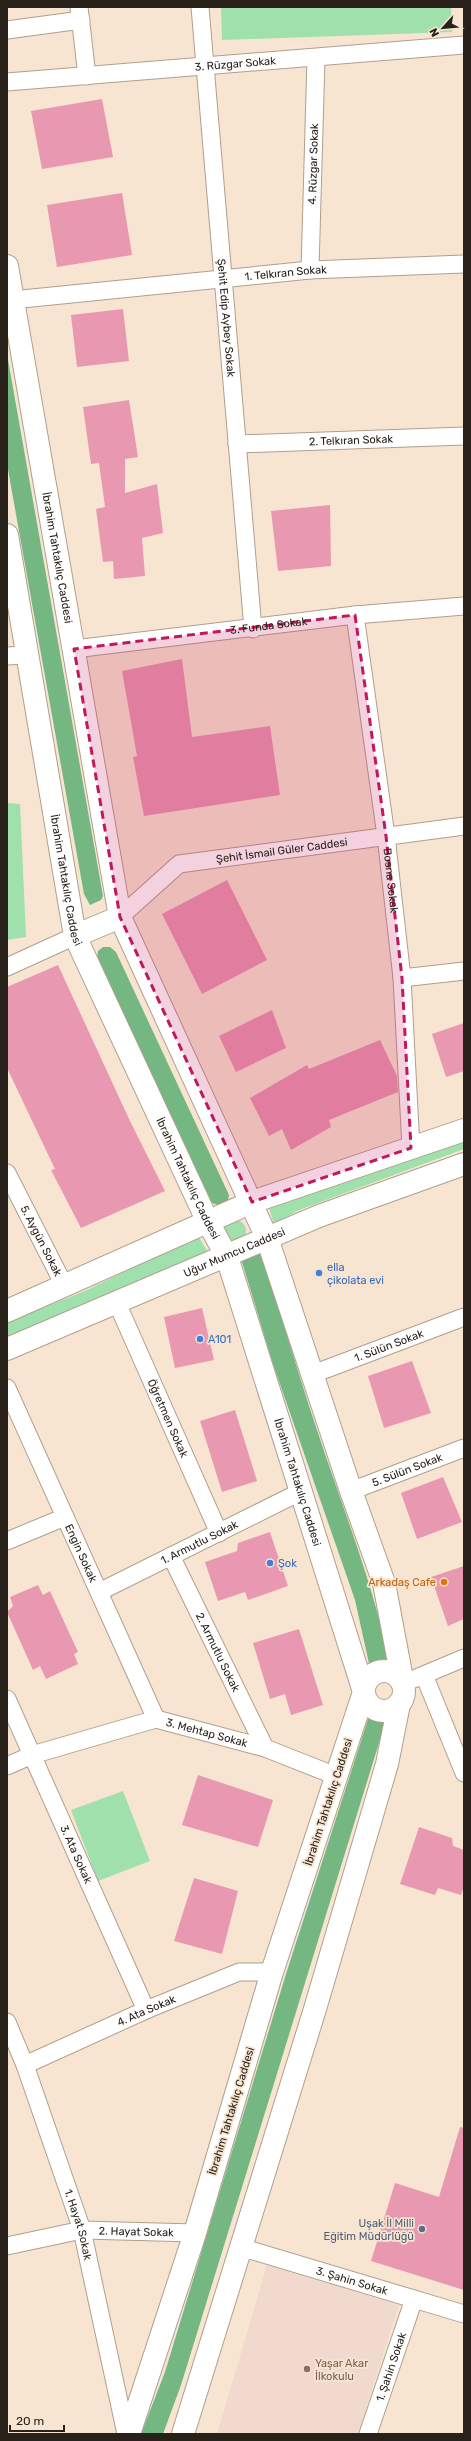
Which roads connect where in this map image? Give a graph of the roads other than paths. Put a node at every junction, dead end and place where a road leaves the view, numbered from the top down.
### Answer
1 (200, 7) edge
2 (80, 13) edge
3 (7, 30) edge
4 (464, 45) edge
5 (316, 58) junction
6 (205, 66) junction
7 (87, 76) junction
8 (7, 82) edge
9 (464, 264) edge
10 (7, 266) edge
11 (310, 270) junction
12 (223, 277) junction
13 (12, 300) junction
14 (12, 330) edge
15 (464, 436) edge
16 (237, 444) junction
17 (7, 535) edge
18 (464, 606) edge
19 (355, 615) junction
20 (253, 629) junction
21 (74, 649) junction
22 (17, 656) edge
23 (464, 826) edge
24 (386, 836) junction
25 (120, 917) junction
26 (75, 936) junction
27 (7, 967) edge
28 (464, 971) edge
29 (402, 978) junction
30 (464, 1130) edge
31 (411, 1148) junction
32 (464, 1164) edge
33 (7, 1173) edge
34 (252, 1202) junction
35 (207, 1220) junction
36 (267, 1238) junction
37 (227, 1257) junction
38 (65, 1287) junction
39 (117, 1303) junction
40 (7, 1311) edge
41 (464, 1317) edge
42 (7, 1349) edge
43 (313, 1374) junction
44 (7, 1388) edge
45 (464, 1448) edge
46 (351, 1491) junction
47 (300, 1492) junction
48 (65, 1517) junction
49 (219, 1533) junction
50 (7, 1540) edge
51 (171, 1556) junction
52 (99, 1592) junction
53 (464, 1658) edge
54 (424, 1675) junction
55 (364, 1692) junction
56 (401, 1694) junction
57 (7, 1699) edge
58 (156, 1719) junction
59 (265, 1748) junction
60 (32, 1755) junction
61 (7, 1766) edge
62 (464, 1773) edge
63 (336, 1776) junction
64 (272, 1972) junction
65 (146, 2010) junction
66 (7, 2022) edge
67 (25, 2065) junction
68 (82, 2230) junction
69 (195, 2233) junction
70 (7, 2246) edge
71 (240, 2247) junction
72 (414, 2299) junction
73 (464, 2314) edge
74 (128, 2434) edge
75 (183, 2434) edge
76 (368, 2434) edge

1 - 6 street, Şehit Edip Aybey Sokak
2 - 3 street
2 - 7 street
4 - 5 street, 3. Rüzgar Sokak
5 - 6 street, 3. Rüzgar Sokak
5 - 11 street, 4. Rüzgar Sokak
6 - 7 street, 3. Rüzgar Sokak
6 - 12 street, Şehit Edip Aybey Sokak
7 - 8 street, 3. Rüzgar Sokak
9 - 11 street, 1. Telkıran Sokak
10 - 13 main road, İbrahim Tahtakılıç Caddesi
11 - 12 street, 1. Telkıran Sokak
12 - 13 street, 1. Telkıran Sokak
12 - 16 street, Şehit Edip Aybey Sokak
13 - 14 main road, İbrahim Tahtakılıç Caddesi
14 - 21 main road, İbrahim Tahtakılıç Caddesi
15 - 16 street, 2. Telkıran Sokak
16 - 20 street, Şehit Edip Aybey Sokak
17 - 22 main road, İbrahim Tahtakılıç Caddesi
18 - 19 street, 3. Funda Sokak
19 - 20 street, 3. Funda Sokak
19 - 24 street, Bosna Sokak
20 - 21 street, 3. Funda Sokak
21 - 25 main road, İbrahim Tahtakılıç Caddesi
22 - 26 main road, İbrahim Tahtakılıç Caddesi
23 - 24 street, Şehit İsmail Güler Caddesi
24 - 25 street, Şehit İsmail Güler Caddesi
24 - 29 street, Bosna Sokak
25 - 26 main road
25 - 34 main road, İbrahim Tahtakılıç Caddesi
26 - 27 street
26 - 35 main road, İbrahim Tahtakılıç Caddesi
28 - 29 street
29 - 31 street, Bosna Sokak
30 - 31 main road
31 - 34 main road
32 - 36 main road, Uğur Mumcu Caddesi
33 - 38 street, 5. Aygün Sokak
34 - 35 main road
34 - 36 main road, İbrahim Tahtakılıç Caddesi
35 - 37 main road, İbrahim Tahtakılıç Caddesi
35 - 38 main road
36 - 37 main road, Uğur Mumcu Caddesi
36 - 43 main road, İbrahim Tahtakılıç Caddesi
37 - 39 main road, Uğur Mumcu Caddesi
37 - 47 main road, İbrahim Tahtakılıç Caddesi
38 - 40 main road
39 - 42 main road, Uğur Mumcu Caddesi
39 - 49 street, Öğretmen Sokak
41 - 43 street, 1. Sülün Sokak
43 - 46 main road, İbrahim Tahtakılıç Caddesi
44 - 48 street, Engin Sokak
45 - 46 street, 5. Sülün Sokak
46 - 56 main road, İbrahim Tahtakılıç Caddesi
47 - 49 street, 1. Armutlu Sokak
47 - 55 main road, İbrahim Tahtakılıç Caddesi
48 - 50 street
48 - 52 street, Engin Sokak
49 - 51 street, 1. Armutlu Sokak
51 - 52 street, 1. Armutlu Sokak
51 - 59 street, 2. Armutlu Sokak
52 - 58 street, Engin Sokak
53 - 54 street
54 - 56 street
54 - 62 street
55 - 56 main road
55 - 56 main road
55 - 63 main road, İbrahim Tahtakılıç Caddesi
56 - 71 main road, İbrahim Tahtakılıç Caddesi
57 - 60 street, 3. Ata Sokak
58 - 59 street, 3. Mehtap Sokak
58 - 60 street, 3. Mehtap Sokak
59 - 63 street, 3. Mehtap Sokak
60 - 61 street, 3. Mehtap Sokak
60 - 65 street, 3. Ata Sokak
63 - 64 main road, İbrahim Tahtakılıç Caddesi
64 - 65 street, 4. Ata Sokak
64 - 69 main road, İbrahim Tahtakılıç Caddesi
65 - 67 street, 4. Ata Sokak
66 - 67 street, 1. Hayat Sokak
67 - 68 street, 1. Hayat Sokak
68 - 69 street, 2. Hayat Sokak
68 - 70 street, 2. Hayat Sokak
68 - 74 street, 1. Hayat Sokak
69 - 74 main road, İbrahim Tahtakılıç Caddesi
71 - 72 street, 3. Şahin Sokak
71 - 75 main road, İbrahim Tahtakılıç Caddesi
72 - 73 street, 3. Şahin Sokak
72 - 76 street, 1. Şahin Sokak

